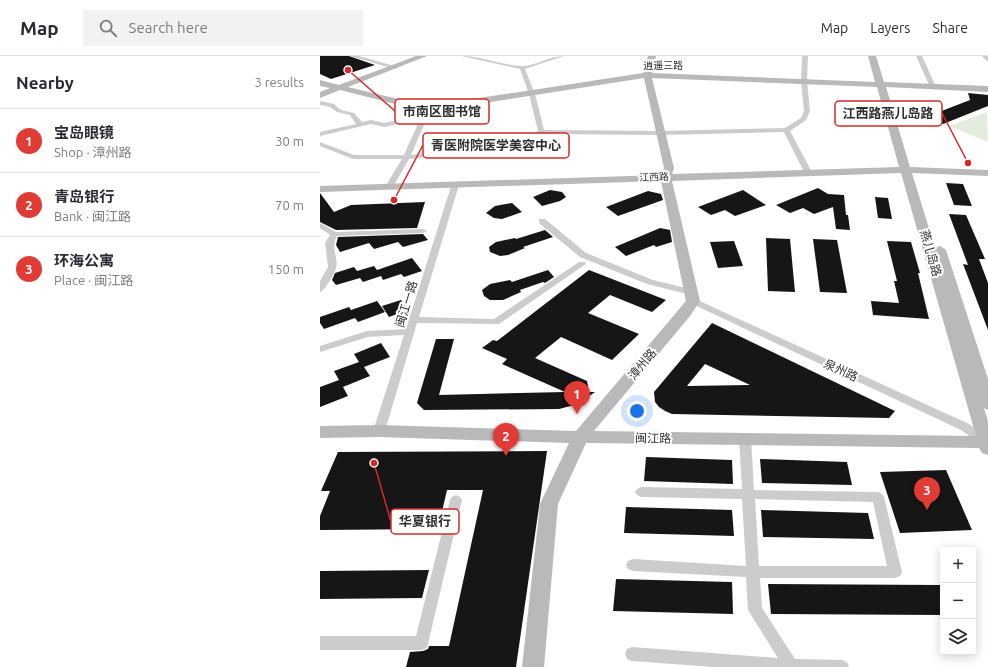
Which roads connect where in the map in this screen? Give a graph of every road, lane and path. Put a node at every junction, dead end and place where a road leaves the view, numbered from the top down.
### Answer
1 (353, 56) edge
2 (423, 56) edge
3 (464, 56) edge
4 (561, 56) edge
5 (652, 56) edge
6 (805, 56) edge
7 (872, 56) edge
8 (879, 56) edge
9 (919, 56) edge
10 (985, 56) edge
11 (988, 60) edge
12 (395, 67) junction
13 (522, 68) junction
14 (647, 75) junction
15 (804, 81) junction
16 (320, 82) edge
17 (884, 85) junction
18 (343, 87) junction
19 (933, 87) junction
20 (988, 89) edge
21 (532, 94) junction
22 (320, 95) edge
23 (320, 103) edge
24 (426, 112) junction
25 (361, 125) junction
26 (786, 130) junction
27 (541, 132) junction
28 (662, 133) junction
29 (320, 134) edge
30 (320, 144) edge
31 (407, 157) junction
32 (911, 170) junction
33 (988, 173) edge
34 (809, 174) junction
35 (666, 177) junction
36 (455, 185) junction
37 (389, 187) junction
38 (320, 189) edge
39 (542, 221) dead end
40 (320, 224) edge
41 (423, 231) dead end
42 (334, 234) junction
43 (582, 264) dead end
44 (320, 289) edge
45 (692, 296) junction
46 (413, 320) junction
47 (410, 332) junction
48 (320, 349) edge
49 (988, 404) edge
50 (379, 431) junction
51 (320, 432) edge
52 (580, 437) junction
53 (745, 438) junction
54 (987, 444) edge
55 (641, 492) dead end
56 (748, 493) junction
57 (456, 500) dead end
58 (633, 565) dead end
59 (753, 572) junction
60 (320, 643) edge
61 (632, 654) dead end
62 (792, 666) edge
63 (533, 667) edge
64 (842, 667) edge

1 - 12 street
2 - 12 street
3 - 13 street
4 - 13 street
5 - 14 street
6 - 15 street
7 - 17 street, 燕儿岛路
8 - 17 street, 燕儿岛路
9 - 19 street
10 - 11 street
12 - 18 street
13 - 21 street
14 - 15 street, 逍遥三路
14 - 21 street, 逍遥三路
14 - 28 street
15 - 17 street, 逍遥三路
15 - 26 street
16 - 18 street, 逍遥三路
17 - 19 street, 逍遥三路
17 - 32 street, 燕儿岛路
18 - 22 street
18 - 24 street, 逍遥三路
19 - 20 street, 逍遥三路
21 - 24 street, 逍遥三路
21 - 27 street
23 - 25 street
24 - 25 street
24 - 31 street
25 - 29 street
26 - 28 street
26 - 34 street
27 - 28 street
27 - 31 street
28 - 35 street
30 - 31 street
31 - 37 street
32 - 33 street, 江西路
32 - 34 street, 江西路
32 - 49 street, 燕儿岛路
32 - 54 street, 燕儿岛路
34 - 35 street, 江西路
35 - 36 street, 江西路
35 - 45 street
36 - 37 street, 江西路
36 - 46 street, 闽江一路
37 - 38 street, 江西路
39 - 45 street, 泉州路
40 - 42 street
41 - 42 street
42 - 44 street
43 - 46 street
45 - 52 street, 漳州路
45 - 54 street, 泉州路
46 - 47 street, 闽江一路
47 - 48 street
47 - 50 street, 闽江一路
50 - 51 street, 闽江路
50 - 52 street, 闽江路
52 - 53 street, 闽江路
52 - 63 street, 漳州路
53 - 54 street, 闽江路
53 - 56 street
55 - 56 street
56 - 59 street
56 - 59 street
57 - 60 street
58 - 59 street
59 - 62 street
61 - 62 street
62 - 64 street

